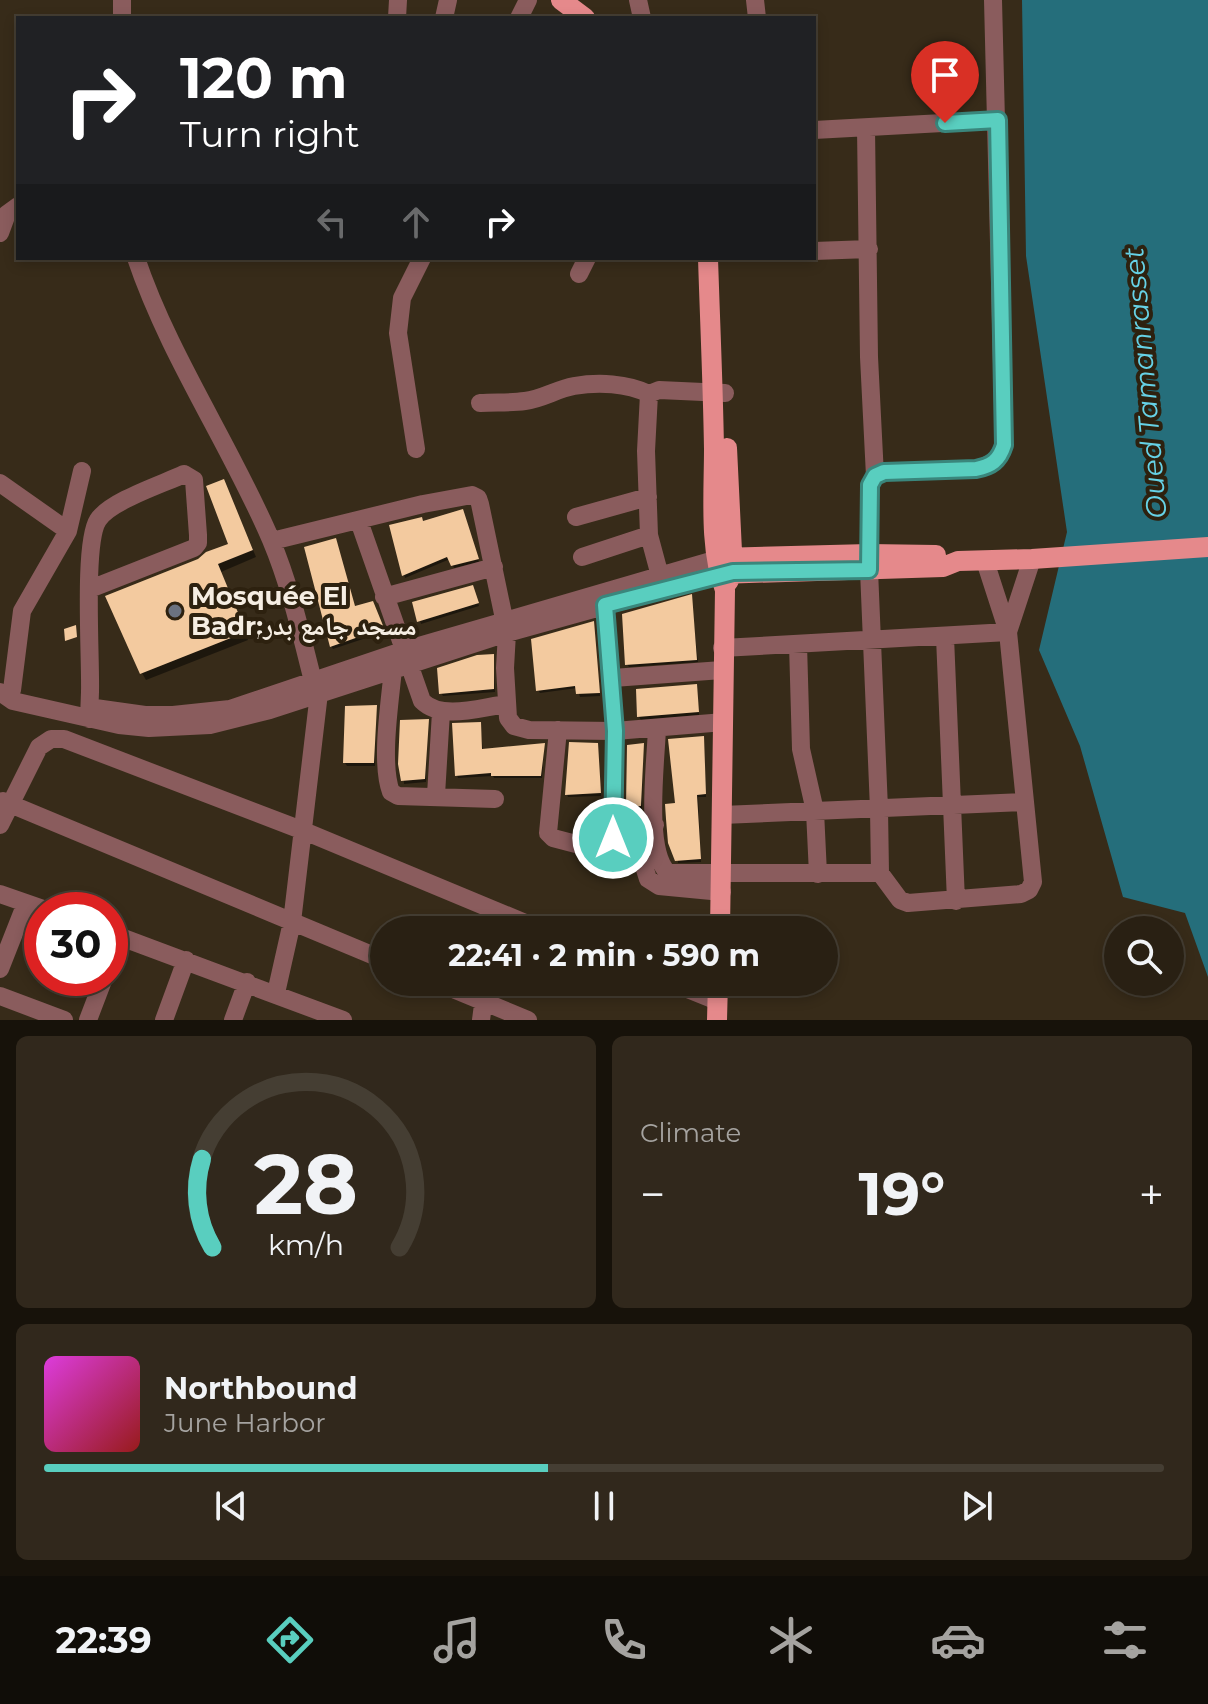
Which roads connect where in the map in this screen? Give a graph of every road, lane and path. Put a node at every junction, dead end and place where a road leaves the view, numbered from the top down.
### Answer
1 (561, 0) edge
2 (583, 0) edge
3 (993, 0) edge
4 (582, 16) edge
5 (601, 16) edge
6 (998, 120) junction
7 (866, 128) junction
8 (816, 130) edge
9 (16, 207) edge
10 (0, 233) edge
11 (869, 249) junction
12 (816, 251) edge
13 (137, 260) edge
14 (421, 260) edge
15 (708, 260) edge
16 (718, 260) edge
17 (719, 392) junction
18 (649, 394) junction
19 (480, 403) dead end
20 (416, 449) dead end
21 (82, 471) dead end
22 (875, 476) junction
23 (0, 483) edge
24 (648, 497) junction
25 (576, 517) dead end
26 (359, 521) junction
27 (68, 531) junction
28 (649, 535) junction
29 (272, 541) junction
30 (1208, 547) edge
31 (582, 557) dead end
32 (1032, 559) junction
33 (985, 561) junction
34 (869, 562) junction
35 (494, 567) junction
36 (725, 570) junction
37 (660, 576) junction
38 (90, 589) junction
39 (384, 597) junction
40 (605, 605) junction
41 (506, 626) junction
42 (1008, 632) junction
43 (945, 637) junction
44 (873, 640) junction
45 (798, 644) junction
46 (722, 648) junction
47 (401, 661) junction
48 (722, 670) junction
49 (613, 678) junction
50 (316, 687) junction
51 (4, 693) edge
52 (507, 704) junction
53 (441, 712) junction
54 (90, 713) junction
55 (724, 722) junction
56 (657, 728) junction
57 (558, 730) junction
58 (615, 731) junction
59 (436, 795) junction
60 (495, 799) dead end
61 (6, 802) edge
62 (1024, 802) junction
63 (951, 806) junction
64 (879, 809) junction
65 (815, 811) junction
66 (722, 815) junction
67 (613, 821) junction
68 (0, 825) edge
69 (655, 825) junction
70 (304, 831) junction
71 (614, 854) junction
72 (880, 873) junction
73 (818, 874) junction
74 (721, 883) junction
75 (0, 894) edge
76 (956, 901) junction
77 (24, 902) edge
78 (24, 908) edge
79 (494, 910) junction
80 (493, 916) edge
81 (508, 916) edge
82 (720, 916) edge
83 (292, 922) junction
84 (128, 940) edge
85 (370, 954) edge
86 (186, 960) junction
87 (0, 969) edge
88 (247, 982) junction
89 (276, 993) junction
90 (0, 996) edge
91 (97, 996) edge
92 (458, 996) edge
93 (482, 1011) edge
94 (312, 1014) edge
95 (64, 1020) edge
96 (88, 1020) edge
97 (164, 1020) edge
98 (233, 1020) edge
99 (343, 1020) edge
100 (528, 1020) edge

1 - 4 main road
2 - 5 main road
3 - 6 street
6 - 7 street
6 - 22 street
7 - 8 street
7 - 11 street
9 - 10 street
11 - 12 street
11 - 22 street
13 - 29 street
14 - 20 street
15 - 17 main road
16 - 17 main road
17 - 18 street
17 - 36 main road
18 - 19 street
18 - 24 street
21 - 27 street
22 - 34 street
23 - 27 street
24 - 25 street
24 - 28 street
26 - 29 street
26 - 35 street
26 - 39 street
27 - 51 street
28 - 31 street
28 - 37 street
29 - 50 street
30 - 32 main road
32 - 33 main road
32 - 42 street
33 - 34 main road
33 - 42 street
34 - 36 main road
34 - 44 street
35 - 39 street
35 - 41 street
36 - 37 street
36 - 40 street
36 - 46 main road
37 - 41 street
38 - 38 street
38 - 54 street
39 - 47 street
40 - 41 street
40 - 49 street
41 - 47 street
41 - 52 street
42 - 43 street
42 - 62 street
43 - 44 street
43 - 63 street
44 - 45 street
44 - 64 street
45 - 46 street
45 - 65 street
46 - 48 main road
47 - 50 street
47 - 53 street
47 - 59 street
48 - 49 street
48 - 55 main road
49 - 58 street
50 - 54 street
50 - 70 street
51 - 54 street
52 - 53 street
52 - 57 street
53 - 59 street
55 - 56 street
55 - 66 main road
56 - 58 street
56 - 69 street
57 - 58 street
57 - 71 street
58 - 67 street
59 - 60 street
61 - 68 street
61 - 70 street
61 - 83 street
62 - 63 street
62 - 76 street
63 - 64 street
63 - 76 street
64 - 65 street
64 - 72 street
65 - 66 street
65 - 73 street
66 - 74 main road
67 - 69 street
67 - 71 street
69 - 74 street
70 - 79 street
70 - 83 street
71 - 74 street
72 - 73 street
72 - 76 street
73 - 74 street
74 - 82 main road
75 - 77 street
78 - 87 street
79 - 80 street
79 - 81 street
83 - 85 street
83 - 89 street
84 - 86 street
86 - 88 street
86 - 97 street
88 - 89 street
88 - 98 street
89 - 94 street
90 - 95 street
91 - 96 street
92 - 93 street
93 - 100 street
94 - 99 street

